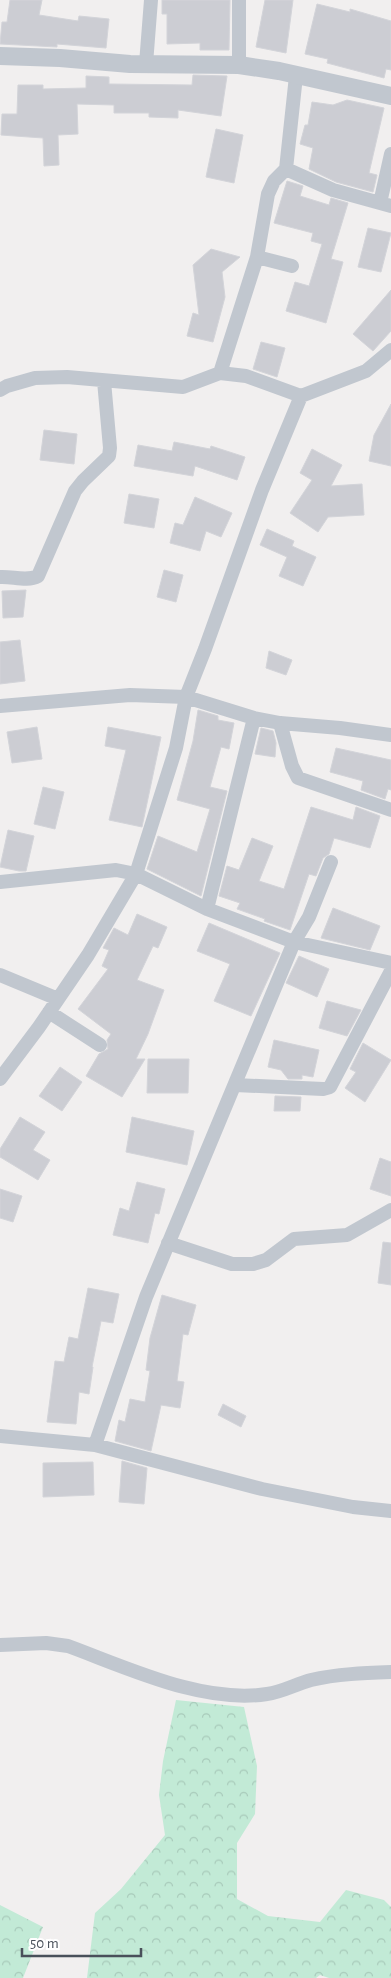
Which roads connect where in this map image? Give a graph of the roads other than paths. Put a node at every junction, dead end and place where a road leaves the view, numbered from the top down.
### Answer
1 (151, 0) edge
2 (239, 0) edge
3 (0, 56) edge
4 (146, 64) junction
5 (239, 65) junction
6 (296, 76) junction
7 (391, 96) edge
8 (391, 154) edge
9 (286, 169) junction
10 (386, 205) edge
11 (257, 257) junction
12 (292, 266) dead end
13 (391, 350) edge
14 (220, 373) junction
15 (104, 381) junction
16 (0, 390) edge
17 (301, 396) junction
18 (0, 577) edge
19 (186, 697) junction
20 (0, 706) edge
21 (254, 718) junction
22 (280, 723) junction
23 (391, 735) edge
24 (391, 810) edge
25 (331, 862) dead end
26 (136, 874) junction
27 (0, 882) edge
28 (207, 909) junction
29 (299, 943) junction
30 (391, 962) edge
31 (391, 971) edge
32 (0, 975) edge
33 (58, 999) junction
34 (49, 1012) junction
35 (100, 1045) dead end
36 (0, 1080) edge
37 (235, 1085) junction
38 (391, 1210) edge
39 (168, 1243) junction
40 (0, 1436) edge
41 (95, 1445) junction
42 (391, 1511) edge
43 (0, 1645) edge
44 (391, 1672) edge

1 - 4 street
2 - 5 street
3 - 4 street
4 - 5 street
5 - 6 street
6 - 7 street
6 - 9 street
8 - 10 street
9 - 10 street
9 - 11 street
11 - 12 street
11 - 14 street
13 - 17 street
14 - 15 street
14 - 17 street
15 - 16 street
15 - 18 street
17 - 19 street
19 - 20 street
19 - 21 street
19 - 26 street
21 - 22 street
21 - 28 street
22 - 23 street
22 - 24 street
25 - 29 street
26 - 27 street
26 - 28 street
26 - 33 street
28 - 29 street
29 - 30 street
29 - 37 street
31 - 37 street
32 - 33 street
33 - 34 street
34 - 35 street
34 - 36 street
37 - 39 street
38 - 39 street
39 - 41 street
40 - 41 street
41 - 42 street
43 - 44 street

